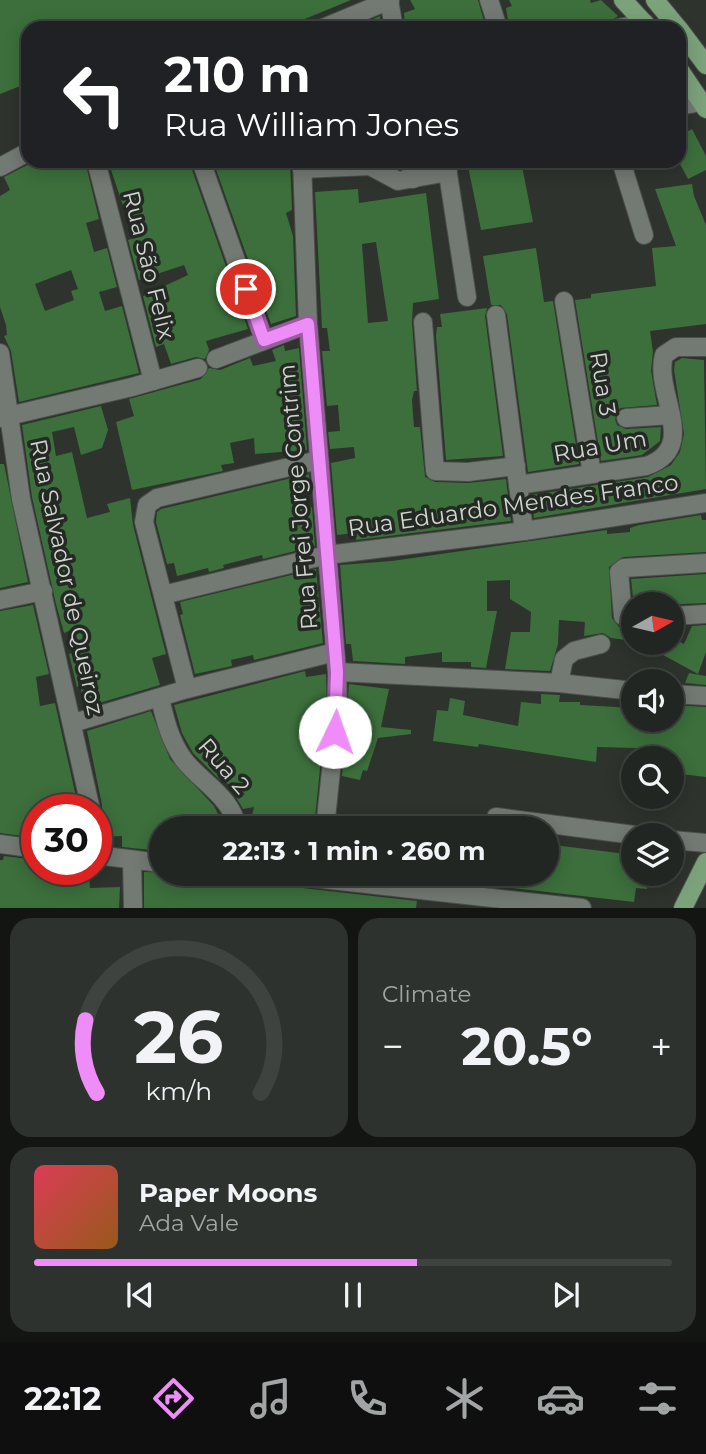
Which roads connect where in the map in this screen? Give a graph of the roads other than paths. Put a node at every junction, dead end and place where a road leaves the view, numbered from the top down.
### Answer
1 (390, 0) edge
2 (489, 0) edge
3 (623, 0) edge
4 (655, 0) edge
5 (340, 21) edge
6 (393, 21) edge
7 (496, 21) edge
8 (643, 21) edge
9 (672, 21) edge
10 (686, 39) edge
11 (706, 65) edge
12 (686, 79) edge
13 (704, 105) edge
14 (686, 106) edge
15 (21, 156) edge
16 (0, 167) edge
17 (98, 168) edge
18 (203, 168) edge
19 (302, 168) edge
20 (374, 168) edge
21 (411, 168) edge
22 (444, 168) edge
23 (447, 168) edge
24 (623, 168) edge
25 (413, 179) junction
26 (644, 235) dead end
27 (467, 296) dead end
28 (564, 301) dead end
29 (496, 315) dead end
30 (423, 322) dead end
31 (308, 324) junction
32 (264, 340) junction
33 (706, 347) edge
34 (0, 353) edge
35 (216, 359) dead end
36 (198, 368) dead end
37 (153, 381) junction
38 (671, 415) junction
39 (4, 417) edge
40 (626, 418) dead end
41 (319, 460) junction
42 (516, 466) junction
43 (592, 474) junction
44 (518, 485) junction
45 (706, 503) edge
46 (524, 531) junction
47 (327, 555) junction
48 (706, 563) edge
49 (43, 591) junction
50 (621, 594) edge
51 (163, 596) junction
52 (0, 600) edge
53 (706, 614) edge
54 (684, 615) edge
55 (601, 644) dead end
56 (335, 652) junction
57 (337, 672) junction
58 (559, 683) junction
59 (187, 689) junction
60 (621, 690) edge
61 (684, 695) edge
62 (706, 696) edge
63 (160, 698) junction
64 (73, 723) junction
65 (88, 794) edge
66 (233, 816) edge
67 (326, 816) edge
68 (559, 825) edge
69 (621, 833) edge
70 (684, 841) edge
71 (706, 843) edge
72 (0, 844) edge
73 (21, 847) edge
74 (112, 854) edge
75 (132, 860) junction
76 (149, 862) edge
77 (706, 862) edge
78 (401, 886) edge
79 (133, 908) edge
80 (582, 908) edge
81 (682, 908) edge

1 - 5 street
1 - 6 street
2 - 7 street
3 - 8 main road
4 - 9 main road
10 - 11 main road
12 - 13 main road
13 - 14 street
15 - 16 street
17 - 37 street, Rua São Felix
18 - 32 street
19 - 31 street, Rua Frei Jorge Contrim
20 - 25 street
21 - 25 street
22 - 25 street
23 - 27 street
24 - 26 street
28 - 43 street, Rua 3
29 - 42 street
30 - 42 street
31 - 32 street
31 - 41 street, Rua Frei Jorge Contrim
32 - 35 street
33 - 38 street, Rua Um
34 - 39 street, Rua Salvador de Queiroz
36 - 37 street
37 - 39 street
38 - 40 street
38 - 43 street, Rua Um
39 - 49 street, Rua Salvador de Queiroz
41 - 47 street, Rua Frei Jorge Contrim
41 - 51 street
42 - 44 street
43 - 44 street, Rua Um
44 - 46 street
45 - 46 street, Rua Eduardo Mendes Franco
46 - 47 street, Rua Eduardo Mendes Franco
47 - 51 street, Rua Eduardo Mendes Franco
47 - 56 street, Rua Frei Jorge Contrim
48 - 50 street
49 - 52 street
49 - 64 street, Rua Salvador de Queiroz
51 - 59 street
53 - 54 street
55 - 58 street
56 - 57 street, Rua Frei Jorge Contrim
56 - 59 street
57 - 58 street
57 - 67 street, Rua Frei Jorge Contrim
58 - 60 street
59 - 63 street
61 - 62 street
63 - 64 street
63 - 66 street, Rua 2
64 - 65 street, Rua Salvador de Queiroz
68 - 69 street
70 - 71 street
72 - 73 street
74 - 75 street
75 - 76 street
75 - 79 street
77 - 81 main road
78 - 80 street

